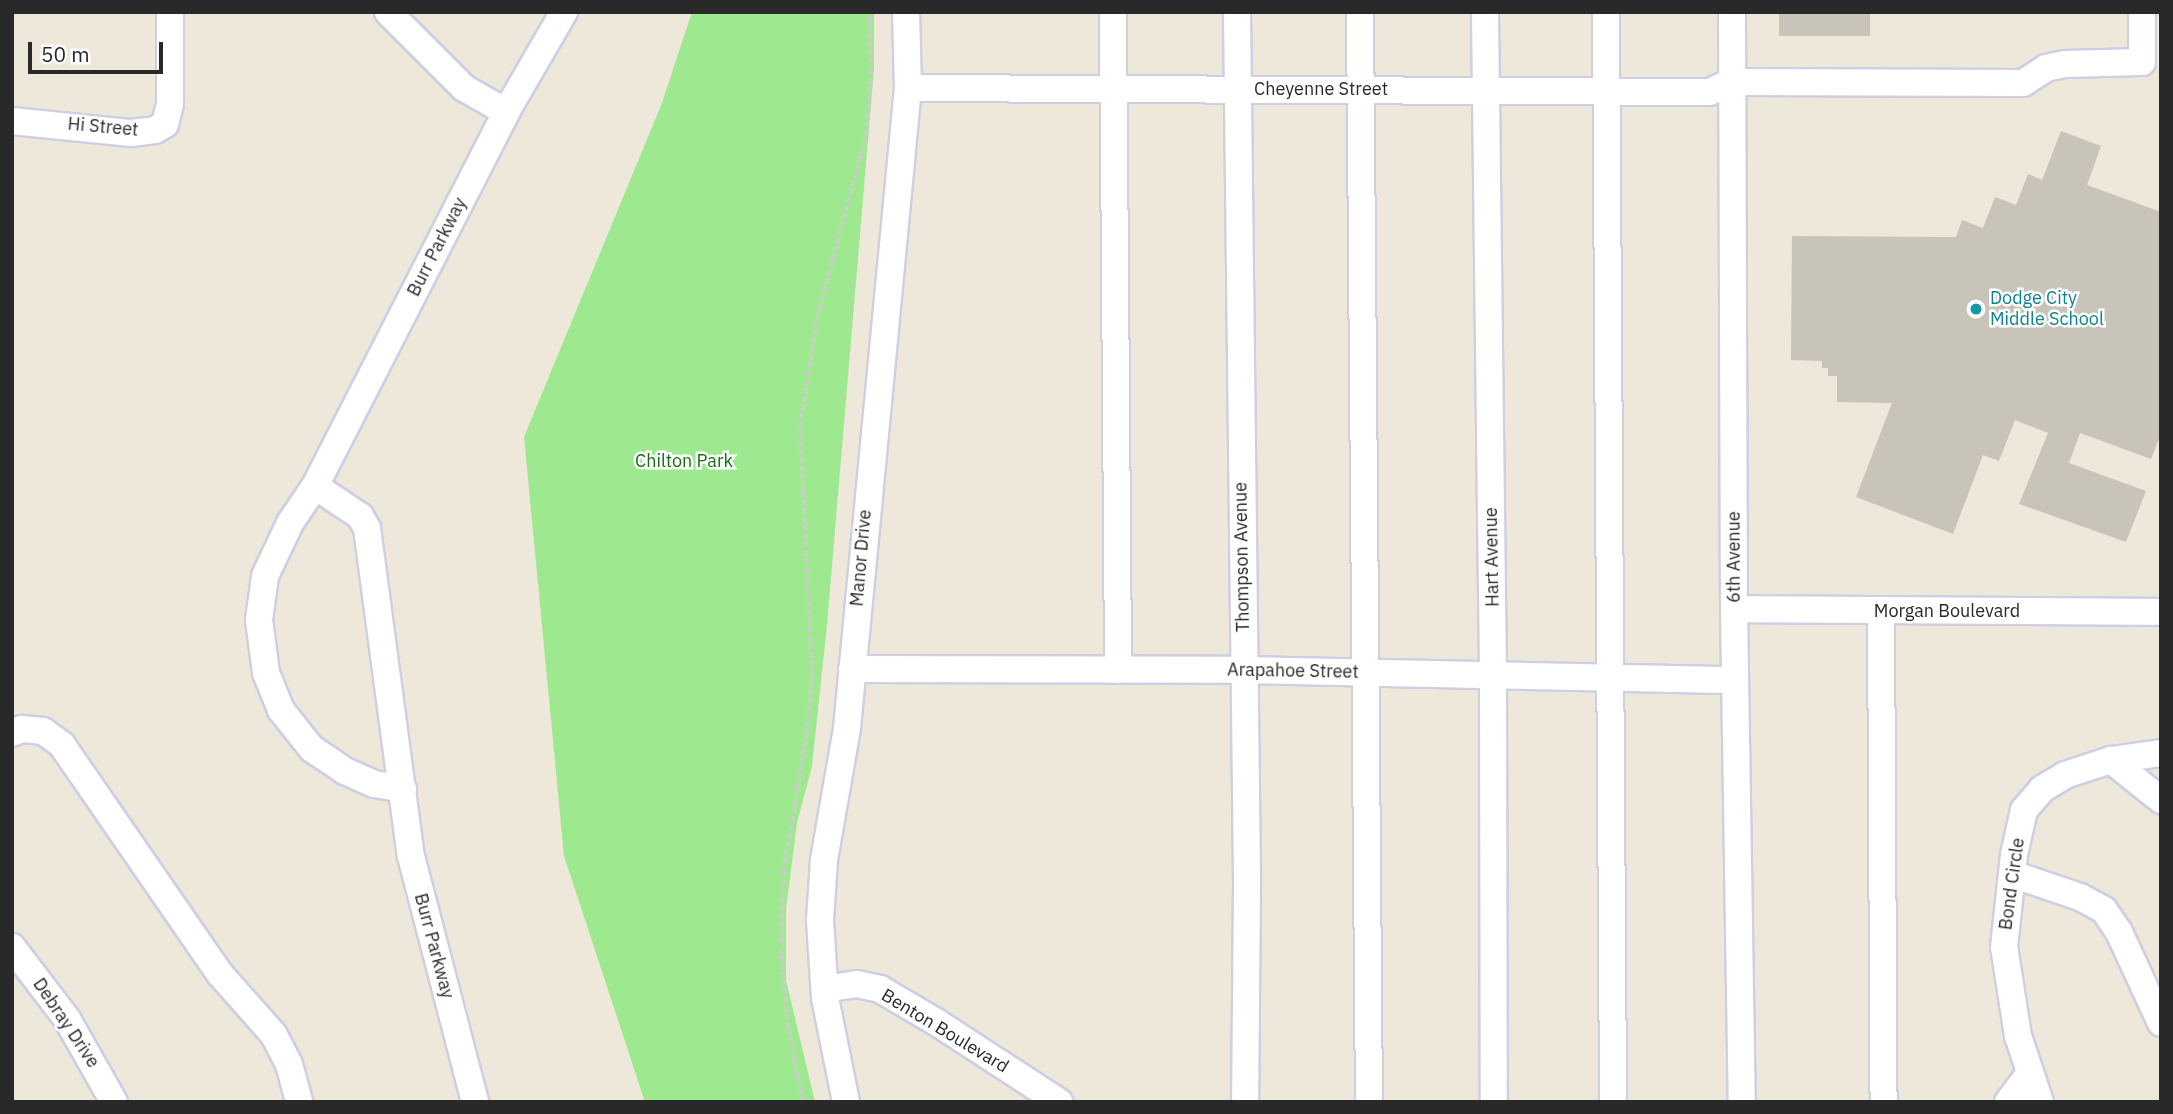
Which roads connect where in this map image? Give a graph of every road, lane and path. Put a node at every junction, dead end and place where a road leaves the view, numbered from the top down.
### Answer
1 (170, 12) edge
2 (388, 12) edge
3 (564, 12) edge
4 (869, 12) edge
5 (906, 12) edge
6 (1112, 12) edge
7 (1237, 12) edge
8 (1360, 12) edge
9 (1485, 12) edge
10 (1606, 12) edge
11 (1732, 12) edge
12 (2142, 12) edge
13 (1733, 82) junction
14 (908, 88) junction
15 (1112, 89) junction
16 (1238, 89) junction
17 (1360, 89) junction
18 (1486, 90) junction
19 (1606, 92) junction
20 (506, 112) junction
21 (12, 121) edge
22 (315, 486) junction
23 (1734, 609) junction
24 (1881, 610) junction
25 (2161, 612) edge
26 (852, 669) junction
27 (1118, 670) junction
28 (1244, 670) junction
29 (1364, 672) junction
30 (1493, 675) junction
31 (1610, 678) junction
32 (1735, 680) junction
33 (12, 733) edge
34 (2161, 754) edge
35 (2111, 760) junction
36 (403, 789) junction
37 (2161, 800) edge
38 (2012, 874) junction
39 (12, 947) edge
40 (825, 989) junction
41 (2161, 1024) edge
42 (2030, 1073) junction
43 (114, 1102) edge
44 (299, 1102) edge
45 (475, 1102) edge
46 (803, 1102) edge
47 (846, 1102) edge
48 (1059, 1102) edge
49 (1245, 1102) edge
50 (1369, 1102) edge
51 (1494, 1102) edge
52 (1613, 1102) edge
53 (1742, 1102) edge
54 (1884, 1102) edge
55 (2008, 1102) edge
56 (2040, 1102) edge

1 - 21 street, Hi Street
2 - 20 street
3 - 20 street, Burr Parkway
4 - 46 path
5 - 14 street, Manor Drive
6 - 15 street
7 - 16 street, Thompson Avenue
8 - 17 street
9 - 18 street, Hart Avenue
10 - 19 street
11 - 13 street, 6th Avenue
12 - 13 street, Cheyenne Street
13 - 19 street, Cheyenne Street
13 - 23 street, 6th Avenue
14 - 15 street, Cheyenne Street
14 - 26 street, Manor Drive
15 - 16 street, Cheyenne Street
15 - 27 street
16 - 17 street, Cheyenne Street
16 - 28 street, Thompson Avenue
17 - 18 street, Cheyenne Street
17 - 29 street
18 - 19 street, Cheyenne Street
18 - 30 street, Hart Avenue
19 - 31 street
20 - 22 street, Burr Parkway
22 - 36 street, Burr Parkway
22 - 36 street, Burr Parkway
23 - 24 street, Morgan Boulevard
23 - 32 street, 6th Avenue
24 - 25 street, Morgan Boulevard
24 - 54 street
26 - 27 street, Arapahoe Street
26 - 40 street, Manor Drive
27 - 28 street, Arapahoe Street
28 - 29 street, Arapahoe Street
28 - 49 street, Thompson Avenue
29 - 30 street, Arapahoe Street
29 - 50 street
30 - 31 street, Arapahoe Street
30 - 51 street, Hart Avenue
31 - 32 street, Arapahoe Street
31 - 52 street
32 - 53 street, 6th Avenue
33 - 44 street
34 - 35 street, Bond Circle
35 - 37 street
35 - 38 street, Bond Circle
36 - 45 street, Burr Parkway
38 - 41 street
38 - 42 street, Bond Circle
39 - 43 street, Debray Drive
40 - 47 street, Manor Drive
40 - 48 street, Benton Boulevard
42 - 55 street
42 - 56 street, Bond Circle

